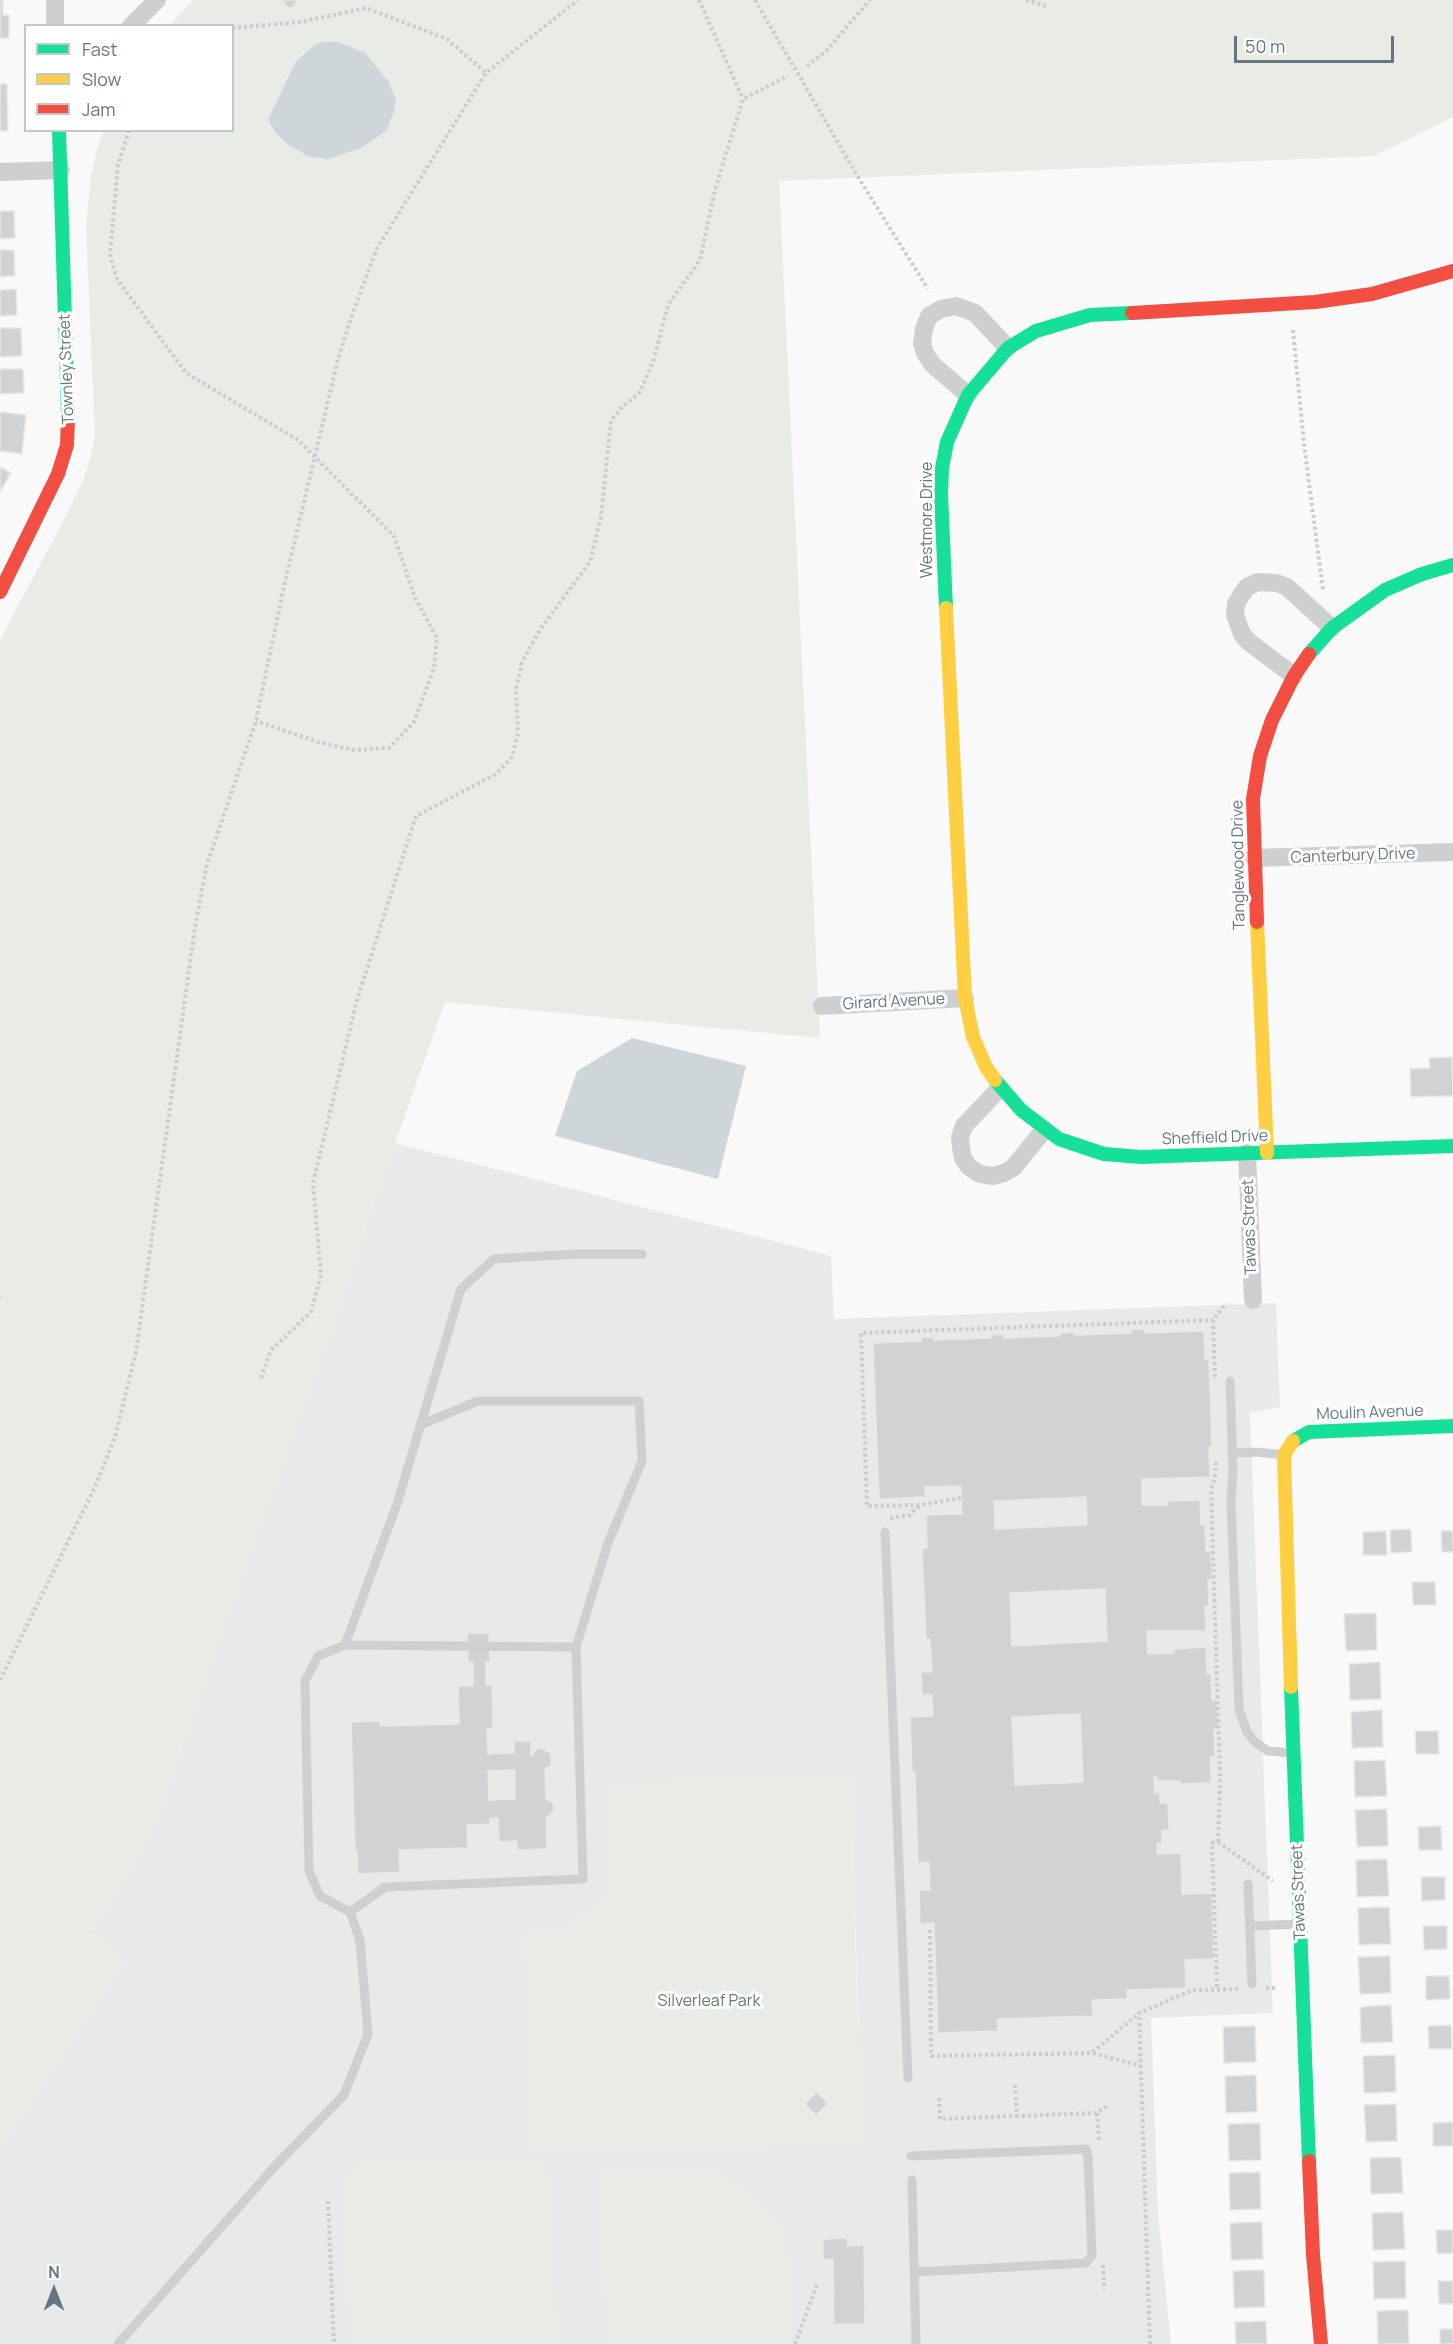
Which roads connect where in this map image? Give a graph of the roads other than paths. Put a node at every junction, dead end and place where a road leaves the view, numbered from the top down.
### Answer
1 (55, 0) edge
2 (157, 0) edge
3 (55, 24) edge
4 (133, 24) edge
5 (59, 132) edge
6 (61, 170) junction
7 (0, 172) edge
8 (1453, 271) edge
9 (1008, 348) junction
10 (969, 395) junction
11 (1453, 565) edge
12 (0, 592) edge
13 (1332, 628) junction
14 (1294, 676) junction
15 (1453, 852) edge
16 (1253, 858) junction
17 (965, 998) junction
18 (822, 1006) dead end
19 (1000, 1088) junction
20 (1044, 1130) junction
21 (1453, 1146) edge
22 (1267, 1153) junction
23 (1247, 1154) junction
24 (642, 1254) dead end
25 (1253, 1300) dead end
26 (1230, 1382) dead end
27 (420, 1425) junction
28 (1453, 1426) edge
29 (1232, 1453) junction
30 (1284, 1455) junction
31 (885, 1532) dead end
32 (345, 1645) junction
33 (576, 1647) junction
34 (1293, 1753) junction
35 (1248, 1884) dead end
36 (350, 1912) junction
37 (1300, 1924) junction
38 (1250, 1926) junction
39 (1252, 1984) dead end
40 (908, 2078) dead end
41 (911, 2156) dead end
42 (912, 2180) dead end
43 (914, 2272) junction
44 (118, 2344) edge
45 (916, 2344) edge
46 (1321, 2344) edge

1 - 3 street
2 - 4 street
5 - 6 street, Townley Street
6 - 7 street
6 - 12 street, Townley Street
8 - 9 street, Westmore Drive
9 - 10 street, Westmore Drive
9 - 10 street
10 - 17 street, Westmore Drive
11 - 13 street, Tanglewood Drive
13 - 14 street, Tanglewood Drive
13 - 14 street
14 - 16 street, Tanglewood Drive
15 - 16 street, Canterbury Drive
16 - 22 street, Tanglewood Drive
17 - 18 street, Girard Avenue
17 - 19 street, Westmore Drive
19 - 20 street, Sheffield Drive
19 - 20 street
20 - 23 street, Sheffield Drive
21 - 22 street, Sheffield Drive
22 - 23 street, Sheffield Drive
23 - 25 street, Tawas Street
24 - 27 lane
26 - 29 lane
27 - 32 lane
27 - 33 lane
28 - 30 street, Moulin Avenue
29 - 30 lane
29 - 34 lane
30 - 34 street, Tawas Street
31 - 40 lane
32 - 33 lane
32 - 36 lane
33 - 36 lane
34 - 37 street, Tawas Street
35 - 38 lane
36 - 44 lane
37 - 38 lane
37 - 46 street, Tawas Street
38 - 39 lane
41 - 43 lane
42 - 43 lane
43 - 45 lane

